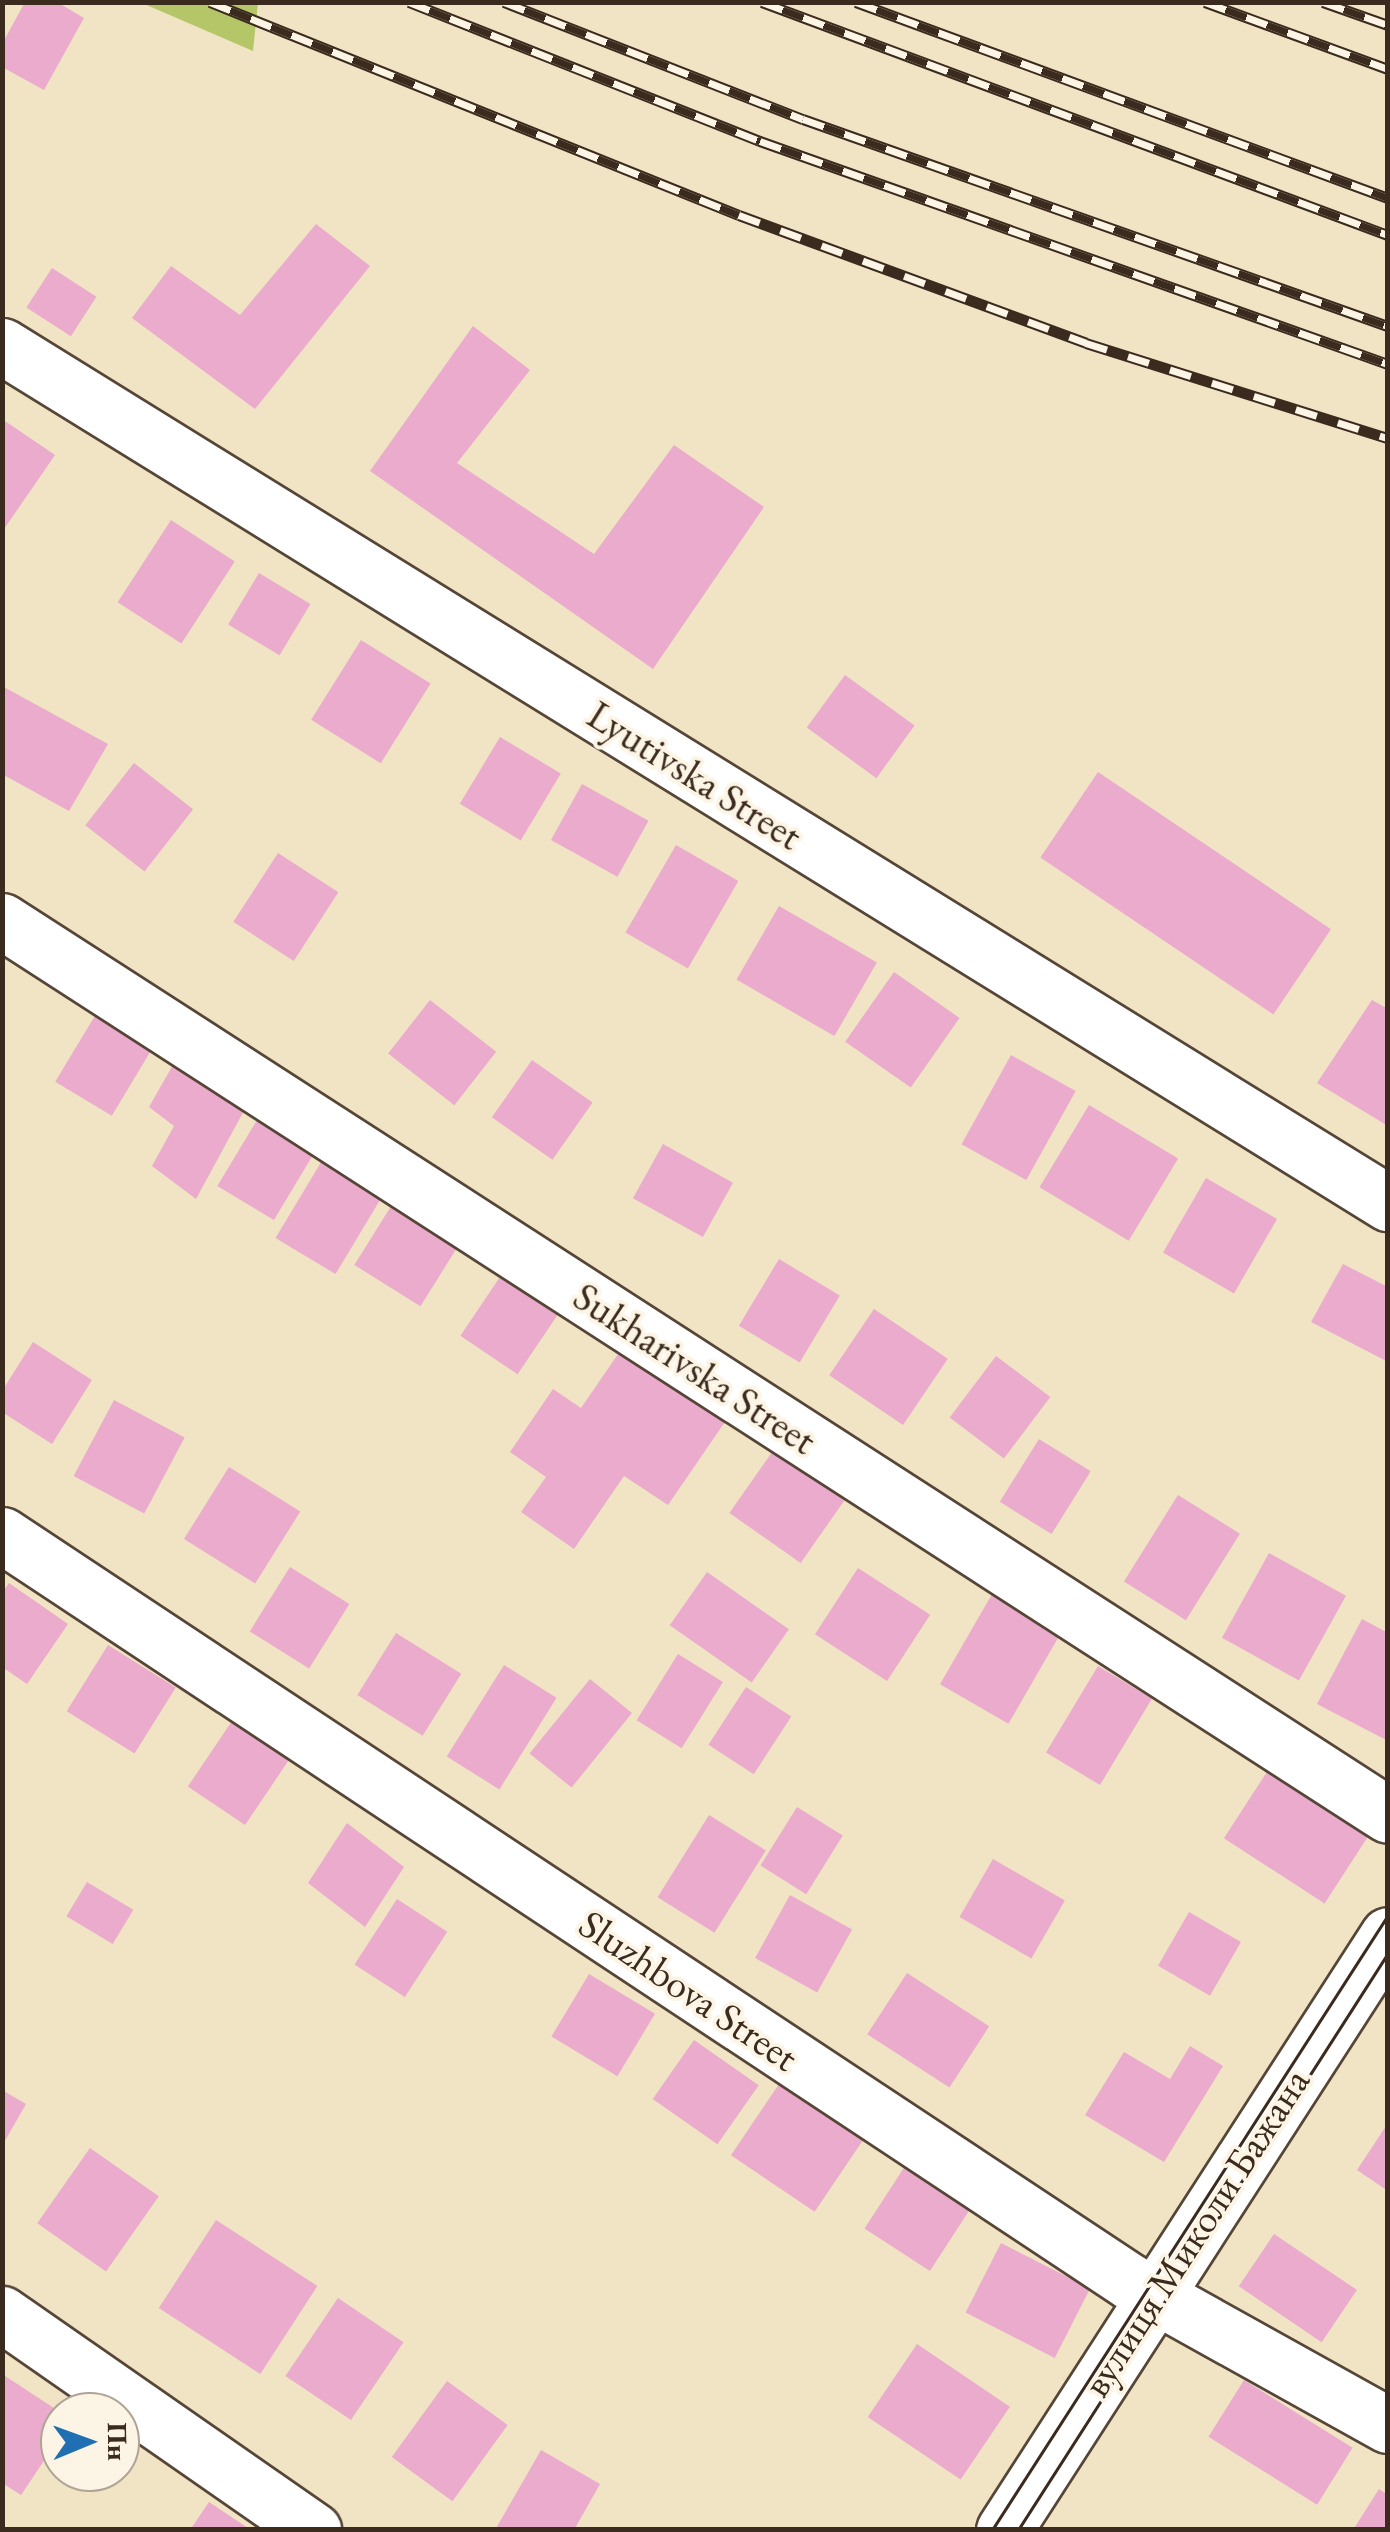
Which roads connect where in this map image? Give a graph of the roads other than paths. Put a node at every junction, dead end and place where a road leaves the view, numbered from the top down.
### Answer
1 (2, 346) edge
2 (2, 921) edge
3 (1388, 1203) edge
4 (2, 1535) edge
5 (1388, 1815) edge
6 (1388, 1934) edge
7 (1154, 2296) junction
8 (2, 2314) edge
9 (1388, 2425) edge
10 (313, 2530) edge
11 (1004, 2530) edge

1 - 3 street, Lyutivska Street
2 - 5 street, Sukharivska Street
4 - 7 street, Sluzhbova Street
6 - 7 street, вулиця Миколи Бажана
7 - 9 street, Sluzhbova Street
7 - 11 street, вулиця Миколи Бажана
8 - 10 street

